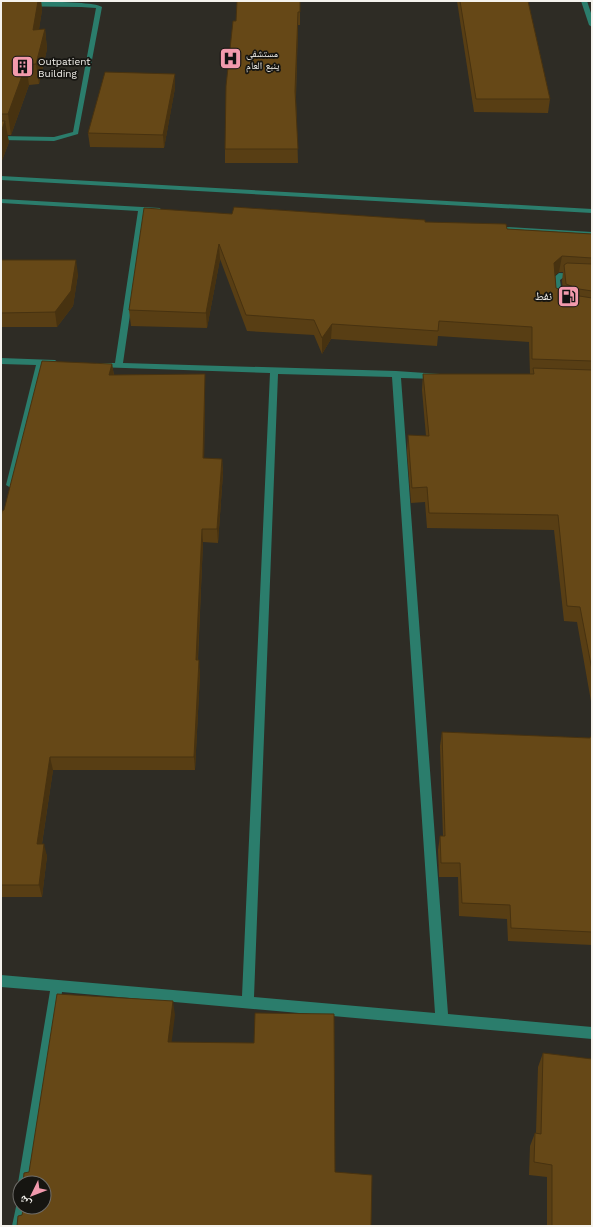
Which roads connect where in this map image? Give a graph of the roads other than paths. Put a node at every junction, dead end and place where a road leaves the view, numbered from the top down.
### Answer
1 (584, 1) edge
2 (1, 4) edge
3 (592, 25) edge
4 (1, 138) edge
5 (1, 178) edge
6 (1, 201) edge
7 (142, 209) junction
8 (166, 210) edge
9 (592, 211) edge
10 (489, 228) edge
11 (592, 234) edge
12 (592, 276) edge
13 (568, 306) edge
14 (1, 361) edge
15 (41, 363) junction
16 (64, 364) edge
17 (88, 364) edge
18 (119, 365) junction
19 (274, 370) junction
20 (396, 374) junction
21 (443, 376) edge
22 (9, 493) edge
23 (1, 981) edge
24 (57, 986) junction
25 (248, 1003) junction
26 (442, 1020) junction
27 (592, 1033) edge
28 (27, 1175) edge
29 (21, 1215) edge
30 (19, 1226) edge

1 - 3 street
2 - 4 street
5 - 9 street
6 - 7 street
7 - 8 street
7 - 18 street
10 - 11 street
12 - 13 street
14 - 15 street
15 - 16 street
15 - 22 street
17 - 18 street
18 - 19 street
19 - 20 street
19 - 25 street
20 - 21 street
20 - 26 street
23 - 24 street
24 - 25 street
24 - 28 street
25 - 26 street
26 - 27 street
29 - 30 street

